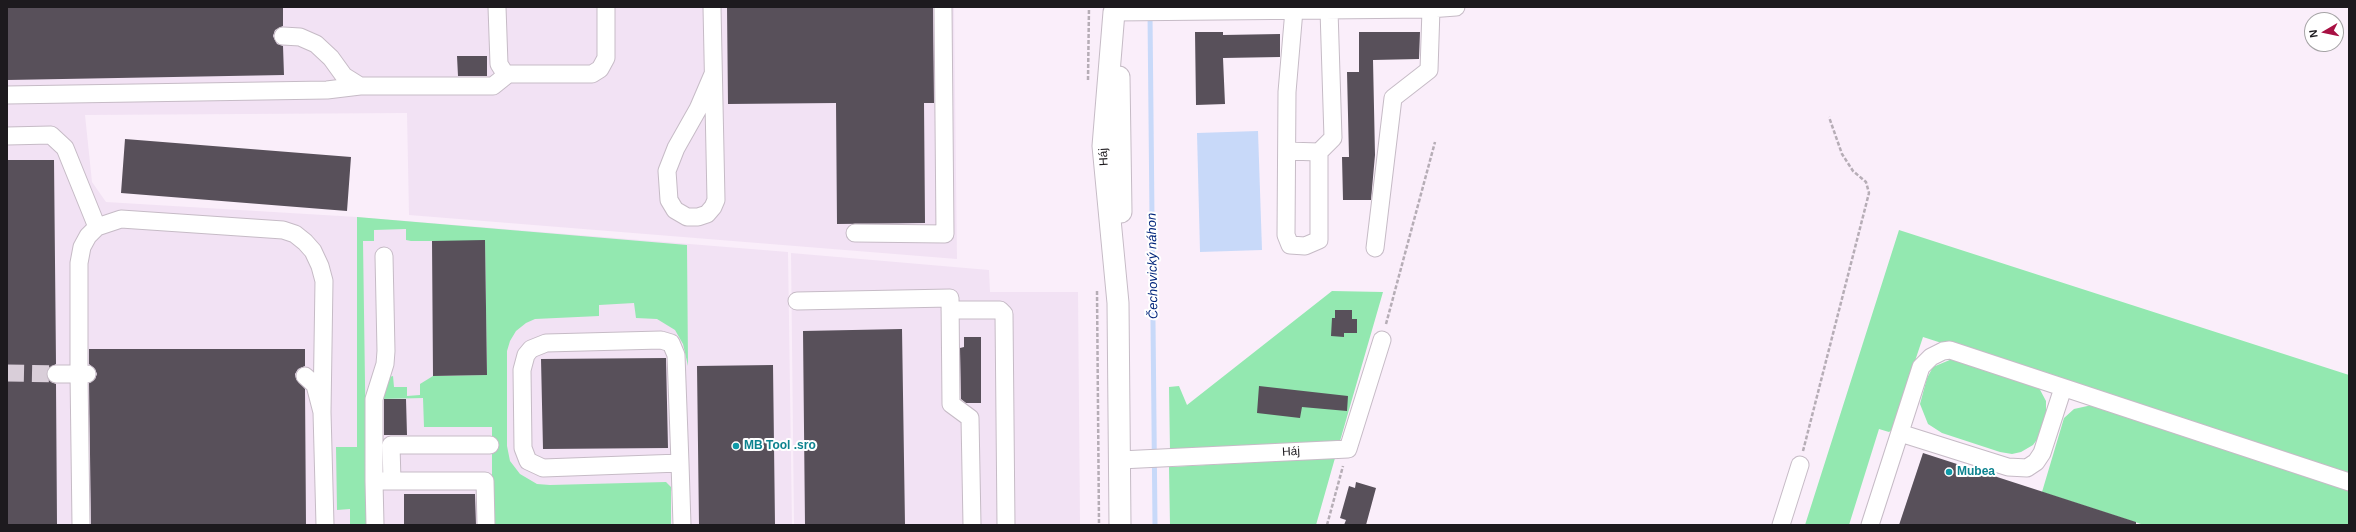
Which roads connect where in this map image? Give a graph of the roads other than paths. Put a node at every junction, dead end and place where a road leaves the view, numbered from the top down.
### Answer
1 (497, 7) edge
2 (606, 7) edge
3 (712, 7) edge
4 (943, 7) edge
5 (1456, 7) edge
6 (1195, 8) edge
7 (1114, 9) edge
8 (1432, 9) junction
9 (1294, 10) junction
10 (1329, 10) junction
11 (283, 36) dead end
12 (508, 74) junction
13 (714, 74) junction
14 (360, 86) junction
15 (7, 95) edge
16 (7, 136) edge
17 (1287, 151) junction
18 (1319, 152) junction
19 (97, 227) junction
20 (855, 233) dead end
21 (1375, 248) dead end
22 (384, 256) dead end
23 (798, 301) dead end
24 (950, 310) junction
25 (1382, 340) road end
26 (56, 374) tunnel mouth
27 (83, 374) junction
28 (305, 376) dead end
29 (2063, 388) junction
30 (322, 412) junction
31 (1900, 433) junction
32 (490, 445) dead end
33 (1120, 460) junction
34 (680, 463) junction
35 (1800, 465) road end
36 (374, 481) junction
37 (392, 481) junction
38 (2349, 482) edge
39 (81, 525) edge
40 (325, 525) edge
41 (375, 525) edge
42 (486, 525) edge
43 (682, 525) edge
44 (972, 525) edge
45 (1006, 525) edge
46 (1120, 525) edge
47 (1781, 525) edge
48 (1870, 525) edge

1 - 12 street
2 - 12 street
3 - 13 street
4 - 20 street
5 - 8 street
6 - 7 street
6 - 9 street
7 - 33 main road, Háj
8 - 10 street
8 - 21 street
9 - 10 street
9 - 17 street
10 - 18 street
11 - 14 street
12 - 14 street
13 - 13 street
14 - 15 street
16 - 19 street
17 - 18 street
17 - 18 street
19 - 27 street
19 - 30 street
22 - 36 street
23 - 24 street
24 - 44 street
24 - 45 street
25 - 33 street, Háj
26 - 27 street
27 - 39 street
28 - 30 street
29 - 31 street
29 - 31 street
29 - 38 street
30 - 40 street
31 - 48 street
32 - 37 street
33 - 46 main road, Háj
34 - 34 street
34 - 43 street
35 - 47 street
36 - 37 street
36 - 41 street
37 - 42 street

